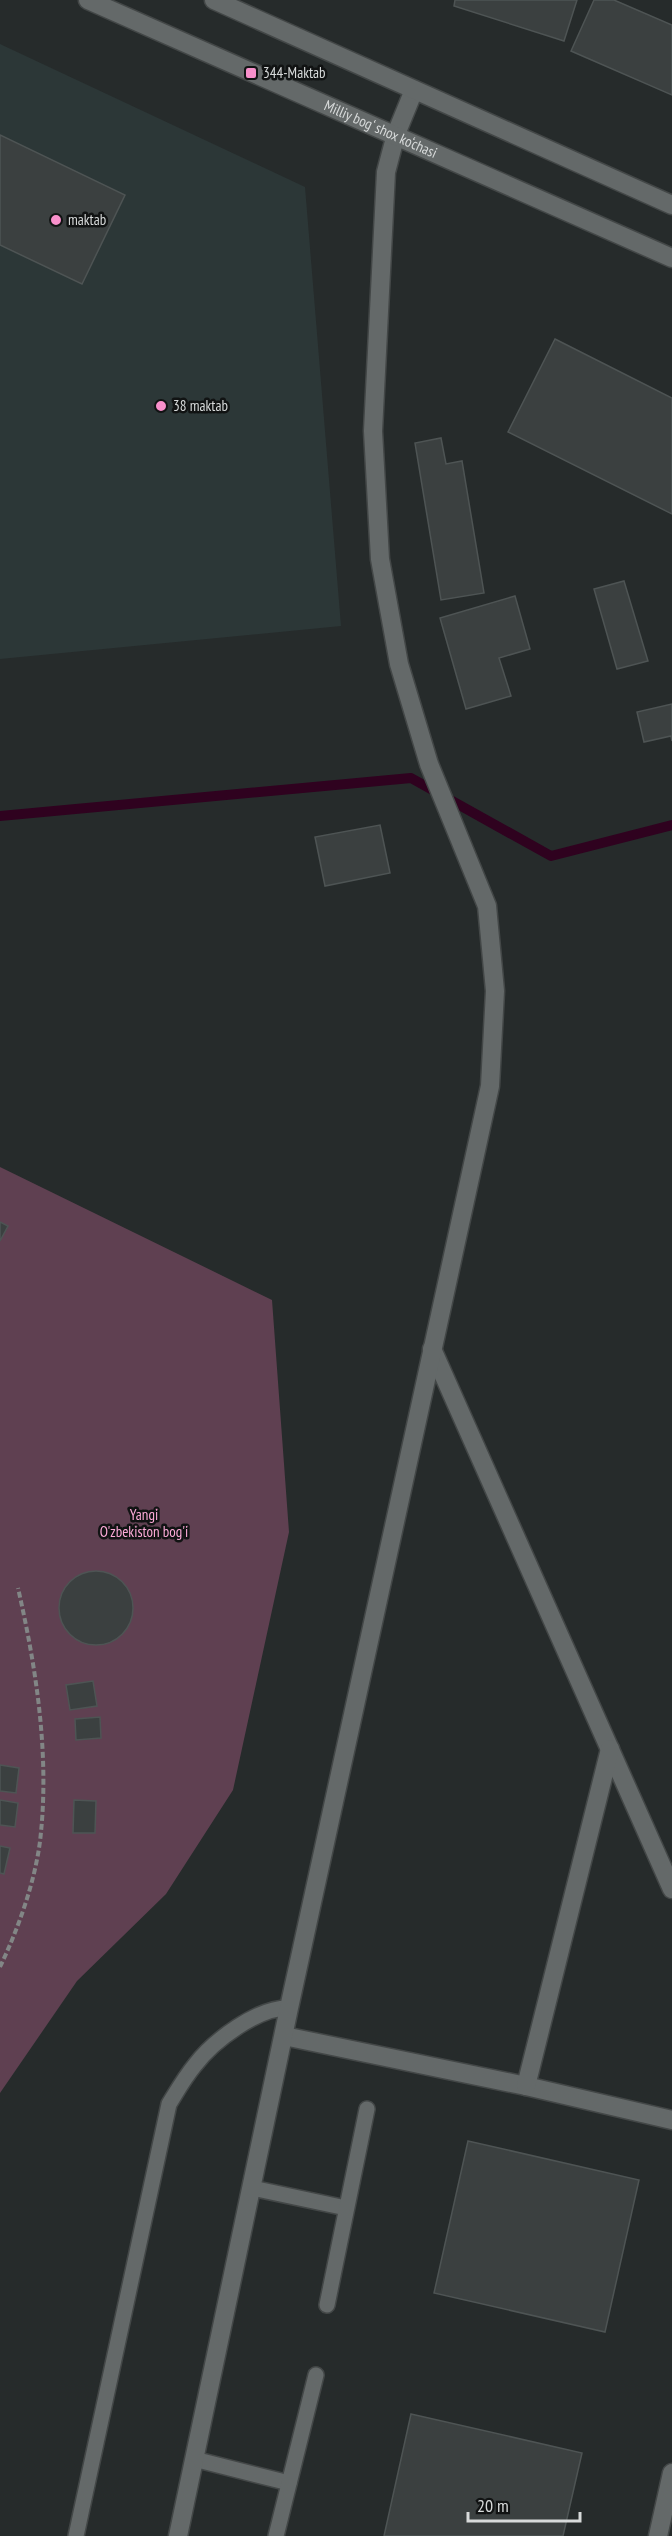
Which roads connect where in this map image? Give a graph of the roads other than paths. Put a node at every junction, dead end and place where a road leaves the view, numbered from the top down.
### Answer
1 (88, 0) edge
2 (214, 0) edge
3 (414, 90) junction
4 (396, 134) junction
5 (672, 205) edge
6 (671, 256) edge
7 (432, 1349) junction
8 (610, 1749) junction
9 (672, 1888) edge
10 (289, 2008) junction
11 (284, 2036) junction
12 (526, 2086) junction
13 (367, 2109) dead end
14 (672, 2120) edge
15 (252, 2188) junction
16 (346, 2208) junction
17 (327, 2305) dead end
18 (316, 2375) dead end
19 (194, 2459) junction
20 (672, 2473) edge
21 (289, 2483) junction
22 (667, 2512) edge
23 (75, 2536) edge
24 (178, 2536) edge
25 (276, 2536) edge
26 (658, 2536) edge

1 - 4 street, Milliy bog‘ shox ko‘chasi
2 - 3 street
3 - 4 street
3 - 5 street
4 - 6 street, Milliy bog‘ shox ko‘chasi
4 - 7 street
7 - 8 street
7 - 10 street
8 - 9 street
8 - 12 street
10 - 11 street
10 - 23 lane
11 - 12 street
11 - 15 street
12 - 14 street
13 - 16 lane
15 - 16 lane
15 - 19 street
16 - 17 lane
18 - 21 lane
19 - 21 lane
19 - 24 street
20 - 22 street
21 - 25 lane
22 - 26 street

